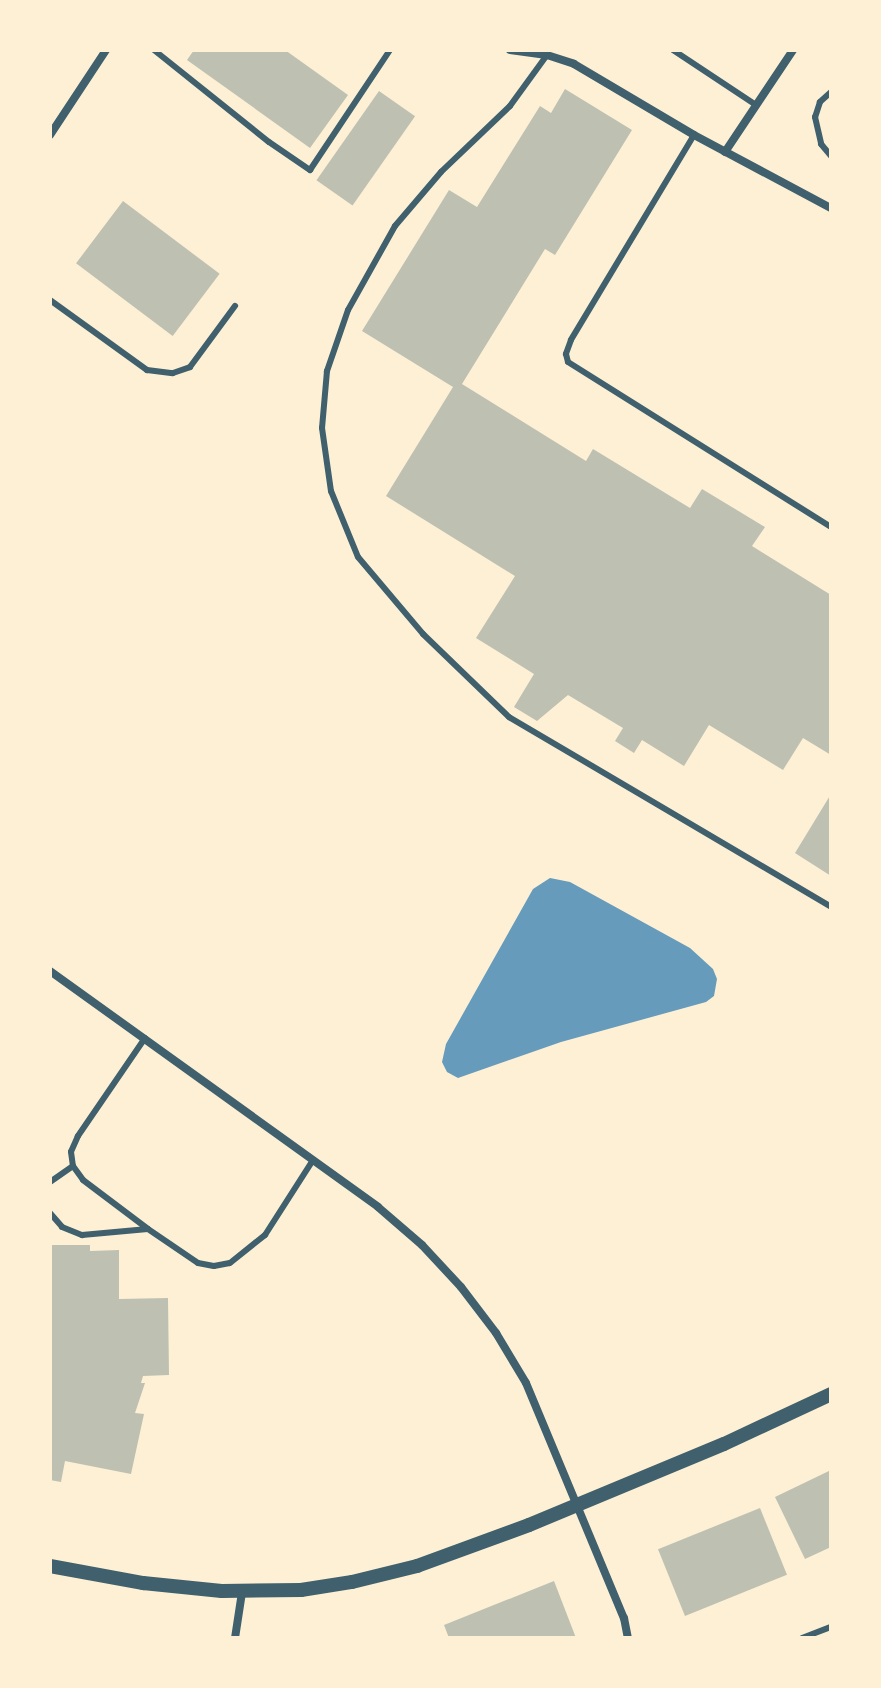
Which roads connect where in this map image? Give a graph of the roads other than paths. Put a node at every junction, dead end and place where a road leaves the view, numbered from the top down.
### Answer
1 (106, 50) edge
2 (154, 50) edge
3 (390, 50) edge
4 (510, 50) edge
5 (673, 50) edge
6 (793, 50) edge
7 (547, 55) junction
8 (830, 91) edge
9 (756, 105) junction
10 (50, 135) edge
11 (694, 135) junction
12 (725, 152) junction
13 (831, 156) edge
14 (831, 208) edge
15 (50, 300) edge
16 (235, 306) dead end
17 (831, 527) edge
18 (831, 907) edge
19 (50, 971) edge
20 (145, 1038) junction
21 (313, 1160) junction
22 (73, 1166) junction
23 (50, 1182) edge
24 (50, 1213) edge
25 (148, 1229) junction
26 (831, 1394) edge
27 (578, 1505) junction
28 (50, 1566) edge
29 (242, 1592) junction
30 (831, 1627) edge
31 (235, 1638) edge
32 (628, 1638) edge
33 (802, 1638) edge

1 - 10 street
2 - 3 lane
4 - 7 street
5 - 9 lane
6 - 9 street
7 - 11 street
7 - 18 lane
8 - 13 lane
9 - 12 street
11 - 12 street
11 - 17 lane
12 - 14 street
15 - 16 lane
19 - 20 street
20 - 21 street
20 - 22 lane
21 - 25 lane
21 - 27 street
22 - 23 lane
22 - 25 lane
24 - 25 lane
26 - 27 street
27 - 29 street
27 - 32 street
28 - 29 street
29 - 31 street
30 - 33 lane

